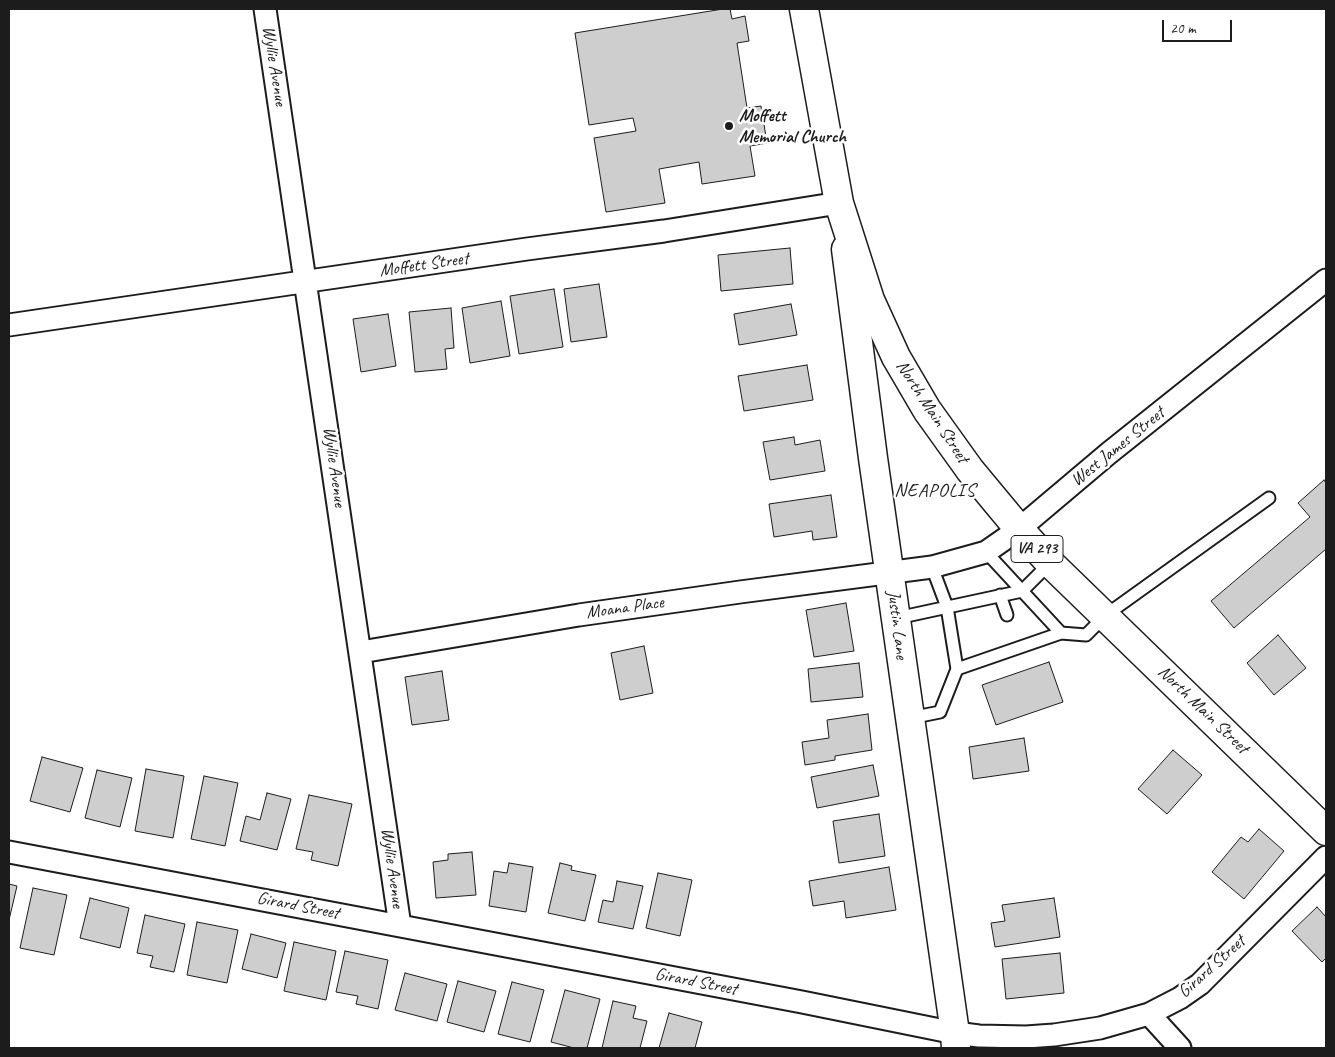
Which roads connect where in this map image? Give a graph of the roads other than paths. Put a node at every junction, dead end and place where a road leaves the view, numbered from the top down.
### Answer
1 (265, 9) edge
2 (804, 9) edge
3 (839, 203) junction
4 (306, 282) junction
5 (1323, 288) edge
6 (9, 326) edge
7 (1269, 498) dead end
8 (1019, 529) junction
9 (986, 552) junction
10 (1050, 563) junction
11 (932, 567) junction
12 (891, 573) junction
13 (1022, 591) junction
14 (1000, 595) junction
15 (947, 607) junction
16 (1007, 615) dead end
17 (1106, 616) junction
18 (896, 618) junction
19 (1061, 633) junction
20 (361, 652) junction
21 (957, 669) junction
22 (910, 718) junction
23 (1326, 831) edge
24 (9, 852) edge
25 (1326, 857) edge
26 (400, 926) junction
27 (1149, 1014) junction
28 (955, 1041) edge
29 (1180, 1048) edge

1 - 4 street, Wyllie Avenue
2 - 3 main road, North Main Street / VA 293
3 - 4 street, Moffett Street
3 - 8 main road, North Main Street / VA 293
3 - 12 main road, Justin Lane
4 - 6 street, Moffett Street
4 - 20 street, Wyllie Avenue
5 - 8 street, West James Street
7 - 17 lane
8 - 9 street, West James Street
8 - 10 main road, North Main Street / VA 293
9 - 11 street, West James Street
9 - 13 lane
10 - 13 lane
10 - 17 main road, North Main Street / VA 293
11 - 12 street, West James Street
11 - 15 lane
12 - 18 main road, Justin Lane
12 - 20 street, Moana Place
13 - 14 lane
13 - 19 lane
14 - 15 lane
14 - 16 lane
15 - 18 lane
15 - 21 lane
17 - 19 lane
17 - 23 main road, North Main Street / VA 293
18 - 22 main road, Justin Lane
19 - 21 lane
20 - 26 street, Wyllie Avenue
21 - 22 lane
22 - 28 main road, Justin Lane
24 - 26 street, Girard Street
25 - 27 street, Girard Street
26 - 28 street, Girard Street
27 - 28 street, Girard Street
27 - 29 street

